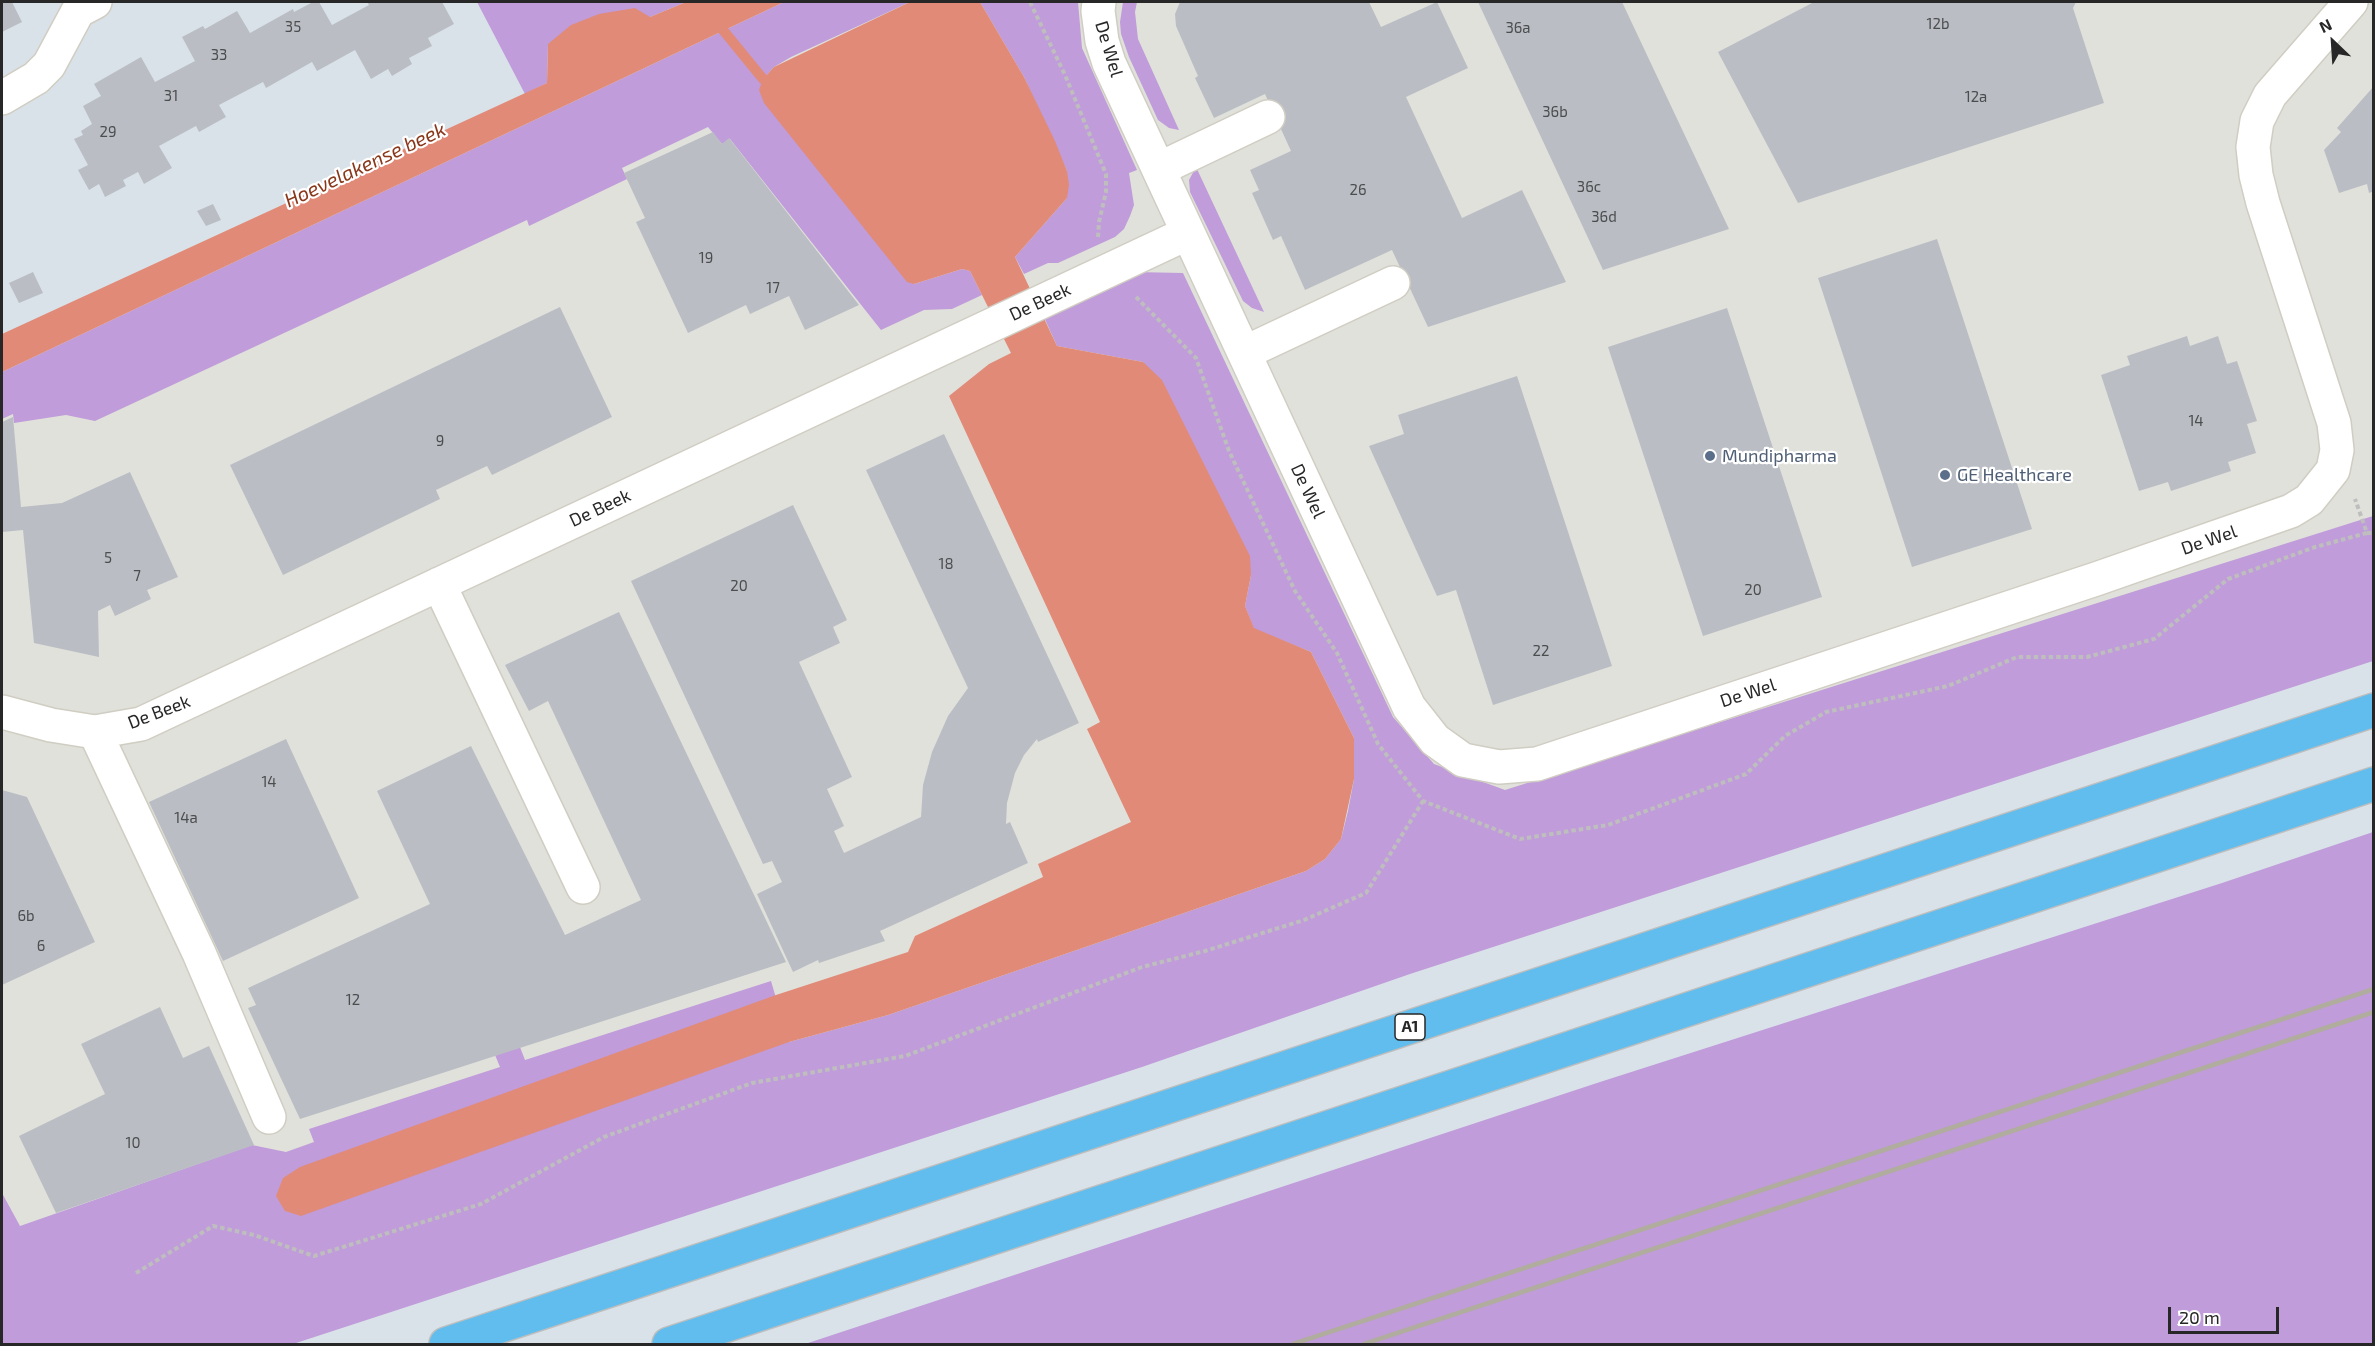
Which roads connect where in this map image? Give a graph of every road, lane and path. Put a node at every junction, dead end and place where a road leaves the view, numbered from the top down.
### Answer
1 (95, 2) edge
2 (1030, 2) edge
3 (1099, 2) edge
4 (2351, 2) edge
5 (2, 98) edge
6 (1268, 117) dead end
7 (1159, 168) junction
8 (1188, 232) junction
9 (1109, 269) junction
10 (1393, 283) dead end
11 (1244, 352) junction
12 (2337, 450) junction
13 (2373, 532) edge
14 (2367, 533) junction
15 (439, 584) junction
16 (2373, 711) edge
17 (2, 712) edge
18 (95, 732) junction
19 (2373, 784) edge
20 (1423, 801) junction
21 (583, 887) dead end
22 (269, 1117) dead end
23 (136, 1273) dead end
24 (446, 1344) edge
25 (669, 1344) edge

1 - 5 street
2 - 9 path
3 - 7 street, De Wel
4 - 12 street, De Wel
6 - 7 street
7 - 8 street, De Wel
8 - 9 street, De Beek
8 - 11 street, De Wel
9 - 15 street, De Beek
9 - 20 path
10 - 11 street
11 - 12 street, De Wel
12 - 14 path
13 - 14 path
14 - 20 path
15 - 18 street, De Beek
15 - 21 street
16 - 24 highway, A1
17 - 18 street, De Beek
18 - 22 street
19 - 25 highway
20 - 23 path

